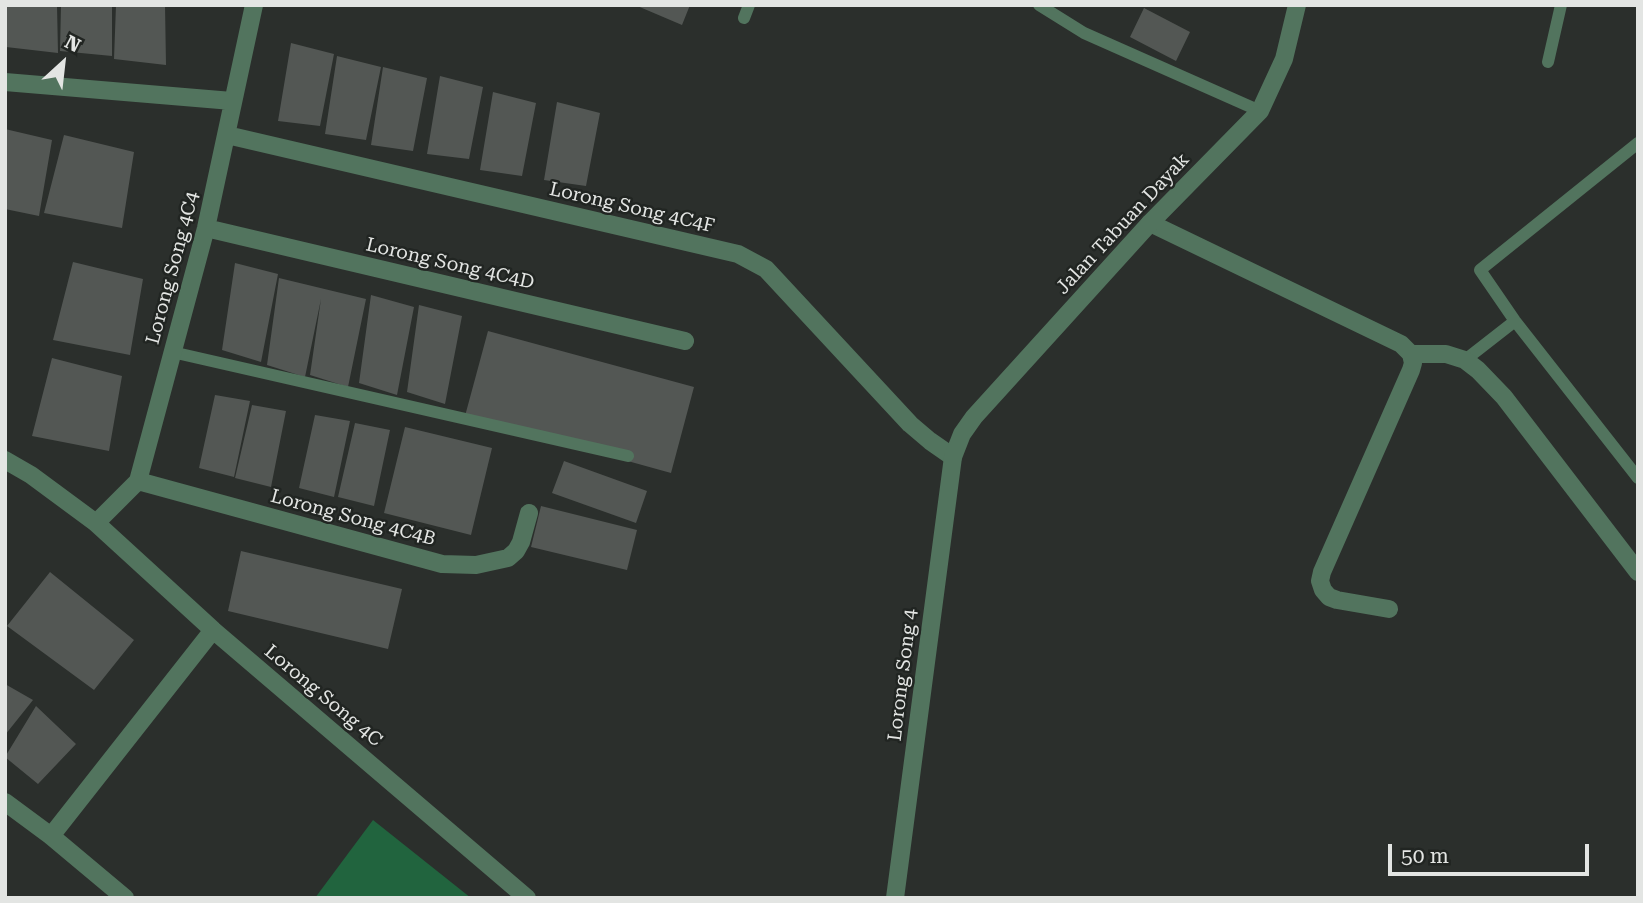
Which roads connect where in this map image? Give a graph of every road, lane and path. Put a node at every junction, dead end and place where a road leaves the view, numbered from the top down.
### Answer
1 (254, 5) edge
2 (749, 5) edge
3 (1038, 5) edge
4 (1297, 5) edge
5 (1561, 5) edge
6 (744, 18) dead end
7 (1548, 62) dead end
8 (5, 82) edge
9 (232, 101) junction
10 (1260, 111) junction
11 (227, 135) junction
12 (1638, 143) edge
13 (1150, 223) junction
14 (206, 228) junction
15 (1516, 321) junction
16 (685, 341) dead end
17 (172, 352) junction
18 (1411, 354) junction
19 (1465, 360) junction
20 (628, 456) dead end
21 (953, 457) junction
22 (5, 460) edge
23 (1638, 478) edge
24 (138, 481) junction
25 (529, 513) dead end
26 (96, 523) junction
27 (1638, 572) edge
28 (1389, 609) dead end
29 (213, 630) junction
30 (5, 802) edge
31 (51, 836) junction
32 (125, 898) edge
33 (527, 898) edge
34 (895, 898) edge

1 - 9 street, Lorong Song 4C4
2 - 6 lane
3 - 10 lane
4 - 10 street, Jalan Tabuan Dayak
5 - 7 lane
8 - 9 street
9 - 11 street, Lorong Song 4C4
10 - 13 street, Jalan Tabuan Dayak
11 - 14 street, Lorong Song 4C4
11 - 21 street, Lorong Song 4C4F
12 - 15 lane
13 - 18 street
13 - 21 street, Jalan Tabuan Dayak
14 - 16 street, Lorong Song 4C4D
14 - 17 street, Lorong Song 4C4
15 - 19 lane
15 - 23 lane
17 - 20 lane
17 - 24 street, Lorong Song 4C4
18 - 19 street
18 - 28 street
19 - 27 street
21 - 34 street, Lorong Song 4
22 - 26 street, Lorong Song 4C
24 - 25 street, Lorong Song 4C4B
24 - 26 street
26 - 29 street, Lorong Song 4C
29 - 31 street
29 - 33 street, Lorong Song 4C
30 - 31 street
31 - 32 street

